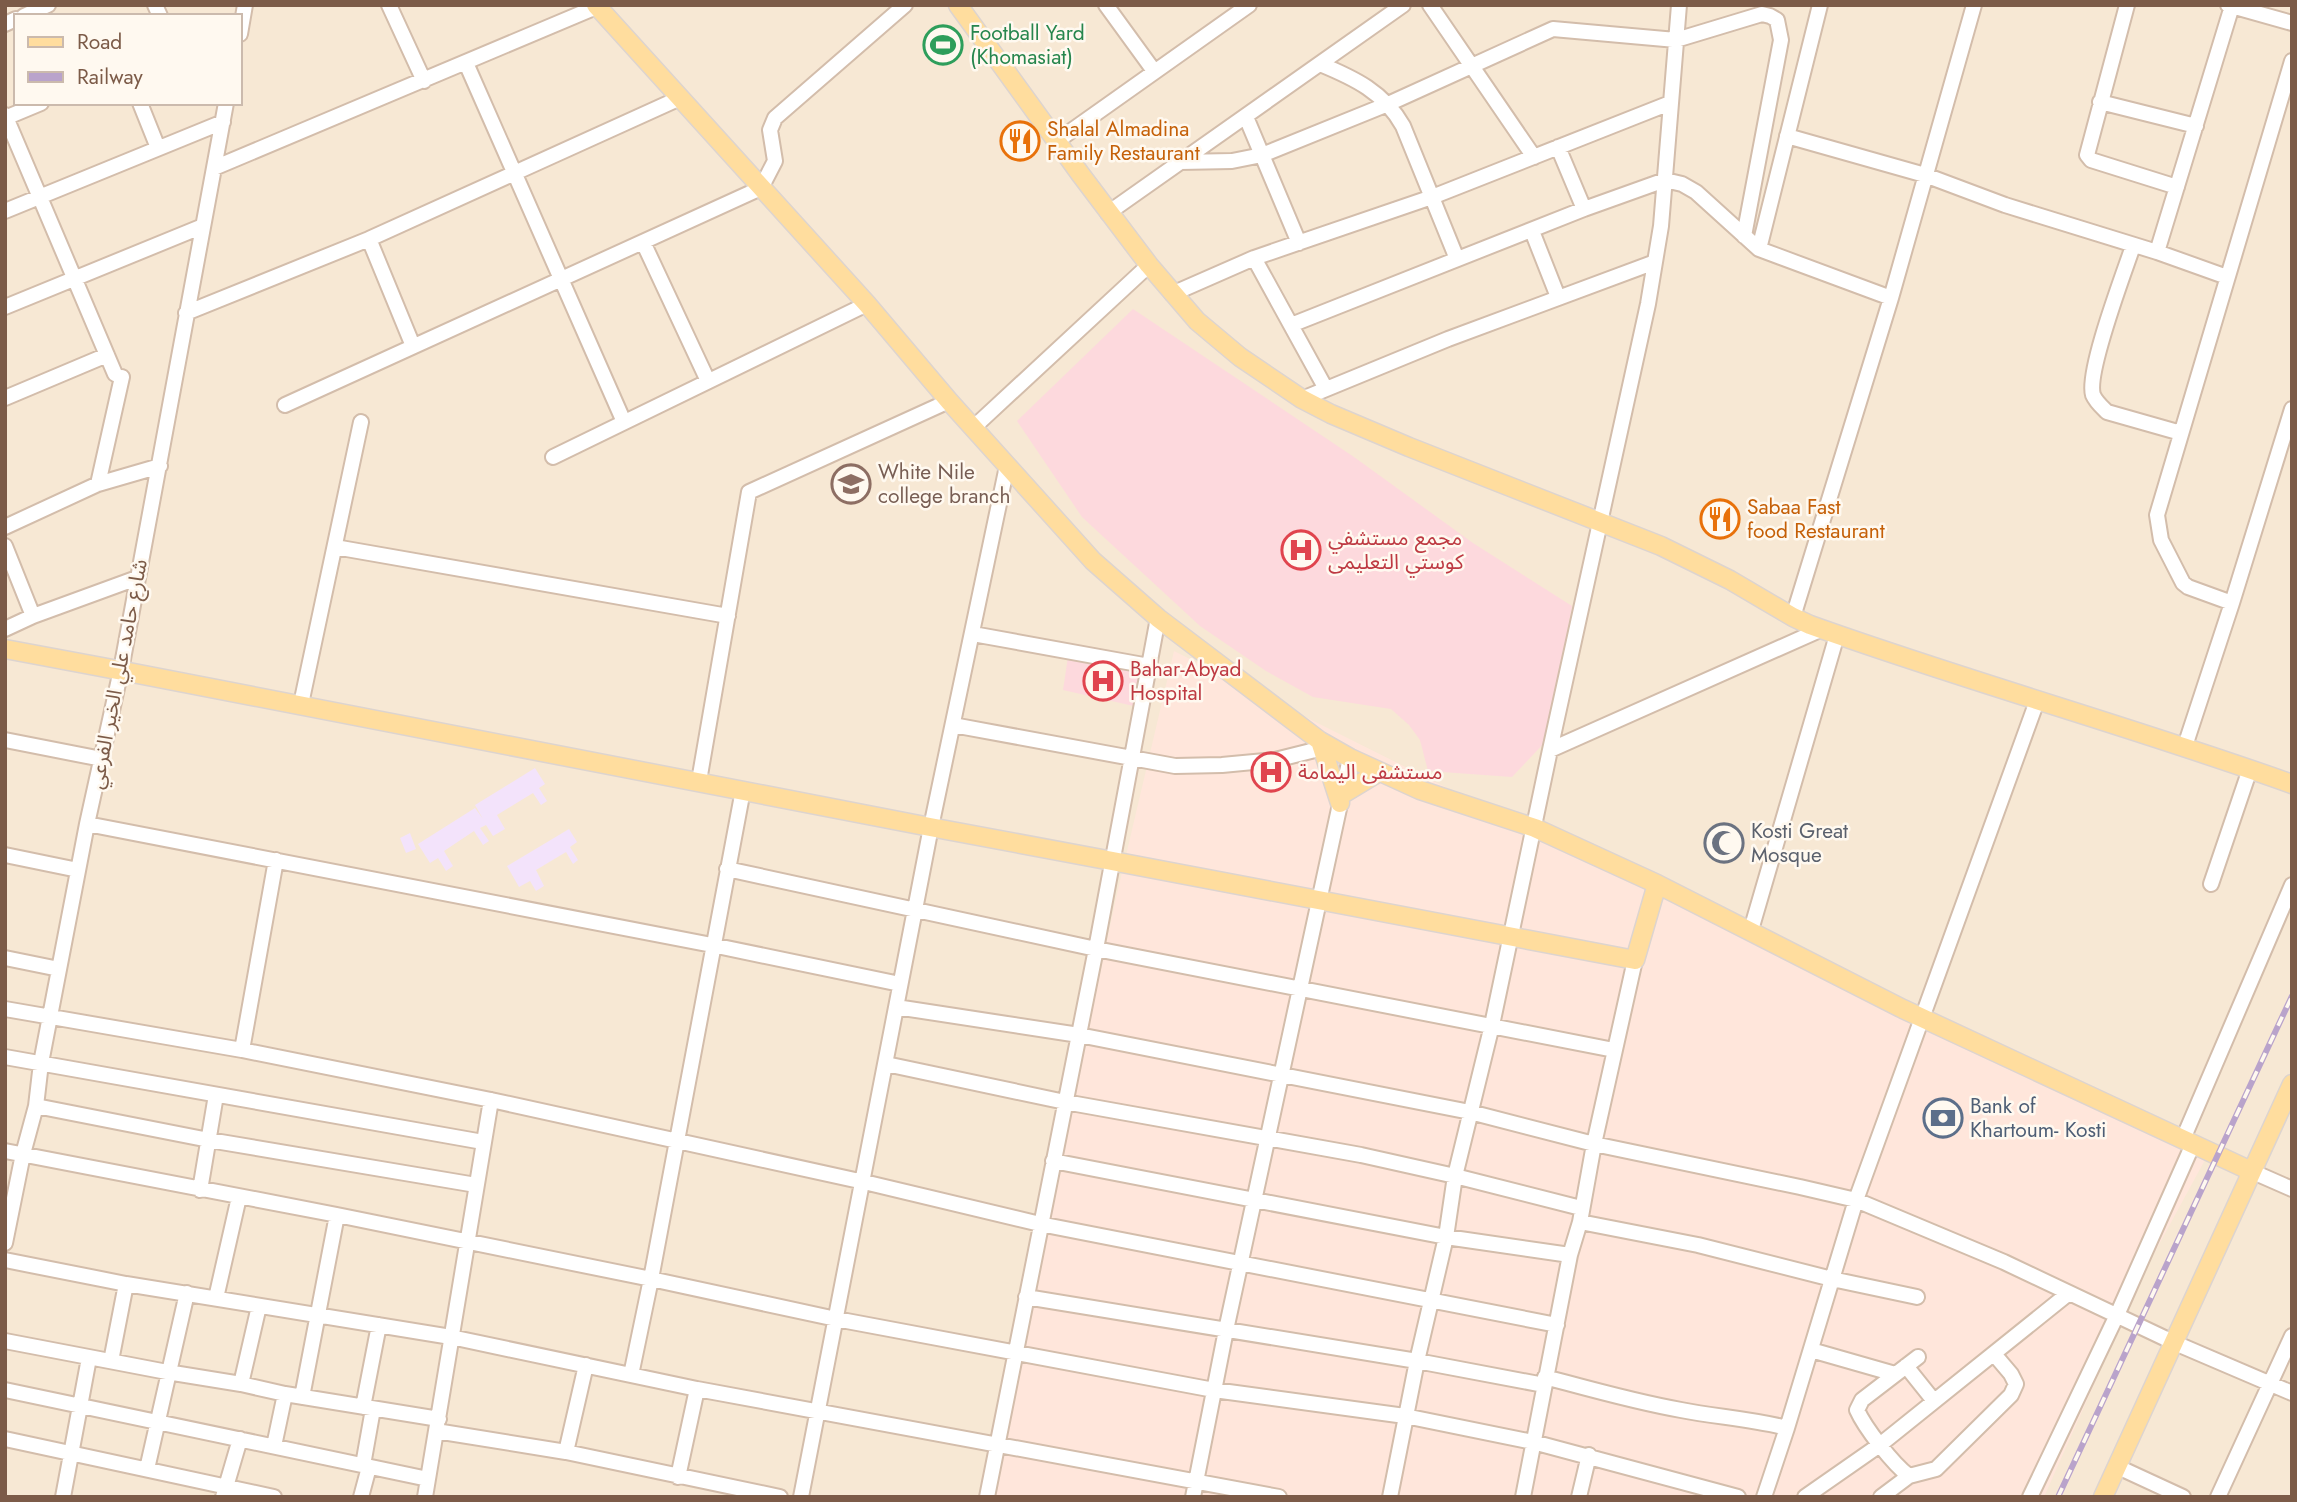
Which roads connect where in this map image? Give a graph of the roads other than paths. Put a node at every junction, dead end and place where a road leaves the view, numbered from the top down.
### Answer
1 (48, 5) edge
2 (389, 5) edge
3 (905, 5) edge
4 (958, 5) edge
5 (1106, 5) edge
6 (1249, 5) edge
7 (1402, 5) edge
8 (1430, 5) edge
9 (1679, 5) edge
10 (1821, 5) edge
11 (1973, 5) edge
12 (2127, 5) edge
13 (599, 6) edge
14 (2230, 6) edge
15 (2250, 8) edge
16 (28, 14) edge
17 (2292, 23) edge
18 (1675, 40) junction
19 (2292, 61) edge
20 (466, 63) junction
21 (1320, 64) junction
22 (1472, 67) junction
23 (1154, 71) junction
24 (424, 81) junction
25 (680, 98) junction
26 (2100, 102) junction
27 (1670, 103) junction
28 (1388, 104) junction
29 (36, 105) edge
30 (141, 105) edge
31 (226, 105) edge
32 (6, 117) edge
33 (1246, 117) junction
34 (223, 122) junction
35 (2196, 126) junction
36 (1787, 136) junction
37 (1057, 141) junction
38 (1558, 147) junction
39 (158, 148) junction
40 (1262, 155) junction
41 (1534, 157) junction
42 (1180, 162) junction
43 (214, 168) junction
44 (514, 175) junction
45 (1925, 175) junction
46 (1665, 180) junction
47 (2177, 187) junction
48 (761, 188) junction
49 (40, 197) junction
50 (1432, 197) junction
51 (1584, 209) junction
52 (5, 211) edge
53 (1108, 213) junction
54 (203, 226) junction
55 (1532, 231) junction
56 (1744, 236) junction
57 (369, 239) junction
58 (643, 242) junction
59 (1299, 243) junction
60 (2133, 246) junction
61 (1759, 249) junction
62 (2157, 252) junction
63 (1254, 258) junction
64 (1457, 259) junction
65 (1655, 262) junction
66 (1149, 265) junction
67 (2227, 277) junction
68 (75, 279) junction
69 (561, 279) junction
70 (1172, 294) junction
71 (1558, 297) junction
72 (1891, 298) junction
73 (867, 304) junction
74 (5, 307) edge
75 (186, 313) junction
76 (1292, 325) junction
77 (413, 346) junction
78 (107, 355) junction
79 (708, 381) junction
80 (1326, 389) junction
81 (5, 398) edge
82 (1302, 399) junction
83 (949, 401) junction
84 (285, 405) dead end
85 (2292, 409) edge
86 (361, 422) dead end
87 (624, 422) junction
88 (973, 428) junction
89 (2182, 433) junction
90 (553, 457) dead end
91 (160, 466) junction
92 (1007, 466) junction
93 (98, 484) junction
94 (1600, 520) junction
95 (5, 527) edge
96 (5, 546) edge
97 (335, 547) junction
98 (137, 578) junction
99 (2232, 603) junction
100 (33, 616) junction
101 (728, 616) junction
102 (1793, 617) junction
103 (1158, 618) junction
104 (5, 629) edge
105 (1830, 632) junction
106 (973, 634) junction
107 (5, 649) edge
108 (1149, 666) junction
109 (121, 670) junction
110 (2036, 701) junction
111 (301, 704) junction
112 (953, 725) junction
113 (5, 740) edge
114 (1321, 745) junction
115 (2185, 746) junction
116 (1550, 750) junction
117 (1350, 758) junction
118 (102, 759) junction
119 (1132, 760) junction
120 (2250, 769) junction
121 (1379, 772) junction
122 (699, 781) junction
123 (2292, 784) edge
124 (743, 790) junction
125 (1341, 799) junction
126 (87, 824) junction
127 (931, 827) junction
128 (1535, 828) junction
129 (5, 855) edge
130 (1112, 859) junction
131 (276, 860) junction
132 (727, 869) junction
133 (78, 870) junction
134 (1657, 884) junction
135 (2211, 884) dead end
136 (2292, 885) edge
137 (1319, 900) junction
138 (916, 911) junction
139 (1751, 930) junction
140 (1511, 936) junction
141 (712, 945) junction
142 (1096, 949) junction
143 (5, 958) edge
144 (1635, 960) junction
145 (59, 969) junction
146 (900, 984) junction
147 (1301, 991) junction
148 (896, 1007) junction
149 (5, 1009) edge
150 (50, 1015) junction
151 (1923, 1018) junction
152 (1492, 1025) junction
153 (1079, 1035) junction
154 (242, 1050) junction
155 (1614, 1050) junction
156 (5, 1057) edge
157 (41, 1063) junction
158 (886, 1065) junction
159 (1280, 1076) junction
160 (2292, 1084) edge
161 (216, 1095) junction
162 (491, 1100) junction
163 (1065, 1102) junction
164 (36, 1106) junction
165 (1470, 1112) junction
166 (1268, 1138) junction
167 (209, 1140) junction
168 (676, 1140) junction
169 (483, 1142) junction
170 (2188, 1142) junction
171 (1594, 1144) junction
172 (5, 1151) edge
173 (23, 1154) junction
174 (1053, 1161) junction
175 (2251, 1171) junction
176 (1455, 1176) junction
177 (864, 1182) junction
178 (475, 1185) junction
179 (2292, 1189) edge
180 (200, 1190) junction
181 (239, 1197) junction
182 (1254, 1199) junction
183 (1856, 1200) junction
184 (337, 1215) junction
185 (1580, 1215) junction
186 (1040, 1224) junction
187 (1446, 1237) junction
188 (5, 1243) edge
189 (466, 1243) junction
190 (1570, 1255) junction
191 (5, 1260) edge
192 (1241, 1262) junction
193 (651, 1279) junction
194 (1832, 1279) junction
195 (125, 1284) junction
196 (187, 1293) junction
197 (2069, 1293) junction
198 (1026, 1297) junction
199 (1917, 1297) dead end
200 (216, 1298) junction
201 (1431, 1300) junction
202 (259, 1306) junction
203 (2117, 1315) junction
204 (318, 1317) junction
205 (836, 1320) junction
206 (379, 1325) junction
207 (1557, 1325) junction
208 (1226, 1330) junction
209 (2292, 1336) edge
210 (451, 1337) junction
211 (5, 1341) edge
212 (2175, 1343) junction
213 (1811, 1350) junction
214 (1016, 1352) junction
215 (1994, 1354) junction
216 (89, 1358) junction
217 (111, 1361) junction
218 (1417, 1361) junction
219 (586, 1365) junction
220 (1907, 1366) junction
221 (167, 1373) junction
222 (631, 1375) junction
223 (1545, 1381) junction
224 (2270, 1383) junction
225 (241, 1384) junction
226 (697, 1388) junction
227 (5, 1390) edge
228 (1214, 1390) junction
229 (2292, 1393) edge
230 (285, 1394) junction
231 (302, 1397) junction
232 (1934, 1401) junction
233 (80, 1406) junction
234 (368, 1408) junction
235 (816, 1411) junction
236 (1405, 1416) junction
237 (158, 1420) junction
238 (437, 1425) junction
239 (1787, 1428) junction
240 (5, 1439) edge
241 (240, 1440) junction
242 (1534, 1442) junction
243 (1881, 1444) junction
244 (996, 1445) junction
245 (274, 1446) junction
246 (566, 1452) junction
247 (71, 1454) junction
248 (1589, 1455) junction
249 (366, 1466) junction
250 (2118, 1467) junction
251 (148, 1469) junction
252 (1909, 1476) junction
253 (678, 1477) junction
254 (428, 1479) junction
255 (1196, 1482) junction
256 (225, 1491) edge
257 (737, 1492) edge
258 (270, 1496) edge
259 (63, 1497) edge
260 (361, 1497) edge
261 (425, 1497) edge
262 (780, 1497) edge
263 (801, 1497) edge
264 (987, 1497) edge
265 (1192, 1497) edge
266 (1279, 1497) edge
267 (1390, 1497) edge
268 (1522, 1497) edge
269 (1579, 1497) edge
270 (1738, 1497) edge
271 (1764, 1497) edge
272 (1805, 1497) edge
273 (1881, 1497) edge
274 (2030, 1497) edge
275 (2104, 1497) edge
276 (2183, 1497) edge
277 (2218, 1497) edge

1 - 16 street
2 - 24 street
3 - 48 street
4 - 37 main road
5 - 23 street
6 - 23 street
7 - 21 street
8 - 22 street
9 - 18 street
10 - 36 street
11 - 45 street
12 - 26 street
13 - 20 street
13 - 25 main road
14 - 15 street
14 - 35 street
15 - 17 street
18 - 22 street
18 - 27 street
18 - 56 street
19 - 67 street
20 - 24 street
20 - 44 street
21 - 28 street
21 - 33 street
22 - 28 street
22 - 41 street
23 - 37 street
24 - 43 street
25 - 44 street
25 - 48 main road
26 - 35 street
26 - 47 street
27 - 38 street
27 - 46 street
28 - 40 street
28 - 50 street
29 - 32 street
30 - 39 street
31 - 34 street, شارع حامد علي الخير الفرعي
32 - 49 street
33 - 40 street
33 - 42 street
34 - 39 street
34 - 43 street, شارع حامد علي الخير الفرعي
35 - 47 street
36 - 45 street
36 - 61 street
37 - 53 main road
38 - 41 street
38 - 51 street
39 - 49 street
40 - 42 street
40 - 59 street
41 - 50 street
42 - 53 street
43 - 54 street, شارع حامد علي الخير الفرعي
44 - 57 street
44 - 69 street
45 - 60 street
45 - 72 street
46 - 51 street
46 - 56 street
46 - 65 street
47 - 62 street
48 - 58 street
48 - 73 main road
49 - 52 street
49 - 68 street
50 - 59 street
50 - 64 street
51 - 55 street
53 - 66 main road
54 - 68 street
54 - 75 street, شارع حامد علي الخير الفرعي
55 - 64 street
55 - 71 street
56 - 61 street
57 - 75 street
57 - 77 street
58 - 69 street
58 - 79 street
59 - 63 street
60 - 62 street
60 - 89 street
61 - 72 street
62 - 67 street
63 - 70 street
63 - 76 street
64 - 76 street
65 - 71 street
65 - 94 street
66 - 70 main road
66 - 88 street
67 - 89 street
68 - 74 street
68 - 78 street
69 - 77 street
69 - 87 street
70 - 82 main road
71 - 80 street
72 - 102 street
73 - 79 street
73 - 83 main road
75 - 91 street, شارع حامد علي الخير الفرعي
76 - 80 street
77 - 84 street
78 - 81 street
78 - 93 street
79 - 87 street
80 - 82 street
82 - 94 main road
83 - 88 main road
83 - 101 street
85 - 99 street
86 - 97 street
87 - 90 street
88 - 92 main road
89 - 99 street
91 - 93 street
91 - 98 street, شارع حامد علي الخير الفرعي
92 - 103 main road
92 - 106 street
93 - 95 street
94 - 102 main road
94 - 116 street
96 - 100 street
97 - 101 street
97 - 111 street
98 - 100 street
98 - 109 street, شارع حامد علي الخير الفرعي
99 - 115 street
100 - 104 street
101 - 122 street
102 - 105 main road
103 - 108 street
103 - 114 main road
105 - 110 main road
105 - 116 street
105 - 139 street
106 - 108 street
106 - 112 street
107 - 109 main road
108 - 119 street
109 - 111 main road
109 - 118 street, شارع حامد علي الخير الفرعي
110 - 115 main road
110 - 151 street
111 - 122 main road
112 - 119 street
112 - 127 street
113 - 118 street
114 - 117 main road
114 - 119 street
114 - 125 main road
115 - 120 main road
116 - 128 street
117 - 121 main road
117 - 125 street
118 - 126 street, شارع حامد علي الخير الفرعي
119 - 130 street
120 - 123 main road
120 - 135 street
121 - 125 main road
121 - 128 main road
122 - 124 main road
124 - 127 main road
124 - 132 street
125 - 137 street
126 - 131 street
126 - 133 street, شارع حامد علي الخير الفرعي
127 - 130 main road
127 - 138 street
128 - 134 main road
128 - 140 street
129 - 133 street
130 - 137 main road
130 - 142 street
131 - 141 street
131 - 154 street
132 - 138 street
132 - 141 street
133 - 145 street, شارع حامد علي الخير الفرعي
134 - 139 main road
134 - 144 main road
136 - 170 street
137 - 140 main road
137 - 147 street
138 - 142 street
138 - 146 street
139 - 151 main road
140 - 144 main road
140 - 152 street
141 - 146 street
141 - 168 street
142 - 147 street
142 - 153 street
143 - 145 street
144 - 155 street
145 - 150 street, شارع حامد علي الخير الفرعي
146 - 148 street
147 - 152 street
147 - 159 street
148 - 153 street
148 - 158 street
149 - 150 street
150 - 154 street
150 - 157 street, شارع حامد علي الخير الفرعي
151 - 170 main road
151 - 183 street
152 - 155 street
152 - 165 street
153 - 159 street
153 - 163 street
154 - 162 street
155 - 171 street
156 - 157 street
157 - 161 street
157 - 164 street, شارع حامد علي الخير الفرعي
158 - 163 street
158 - 177 street
159 - 165 street
159 - 166 street
160 - 175 main road
161 - 167 street
161 - 169 street
162 - 168 street
162 - 169 street
163 - 166 street
163 - 174 street
164 - 167 street
164 - 173 street, شارع حامد علي الخير الفرعي
165 - 171 street
165 - 176 street
166 - 176 street
166 - 182 street
167 - 178 street
167 - 180 street
168 - 177 street
168 - 193 street
169 - 178 street
170 - 175 main road
170 - 203 street
171 - 183 street
171 - 185 street
172 - 173 street
173 - 180 street
173 - 188 street, شارع حامد علي الخير الفرعي
174 - 182 street
174 - 186 street
175 - 179 street
175 - 212 main road
176 - 185 street
176 - 187 street
177 - 186 street
177 - 205 street
178 - 189 street
180 - 181 street
181 - 184 street
181 - 200 street
182 - 187 street
182 - 192 street
183 - 194 street
183 - 197 street
184 - 189 street
184 - 204 street
185 - 190 street
185 - 194 street
186 - 192 street
186 - 198 street
187 - 190 street
187 - 201 street
189 - 193 street
189 - 210 street
190 - 207 street
191 - 195 street
192 - 201 street
192 - 208 street
193 - 205 street
193 - 222 street
194 - 199 street
194 - 213 street
195 - 196 street
195 - 217 street
196 - 200 street
196 - 221 street
197 - 203 street
197 - 215 street
198 - 208 street
198 - 214 street
200 - 202 street
201 - 207 street
201 - 218 street
202 - 204 street
202 - 225 street
203 - 212 street
203 - 274 street
204 - 206 street
204 - 231 street
205 - 214 street
205 - 235 street
206 - 210 street
206 - 234 street
207 - 223 street
208 - 218 street
208 - 228 street
209 - 224 street
210 - 219 street
210 - 238 street
211 - 216 street
212 - 224 street
212 - 250 main road
213 - 220 street
213 - 239 street
214 - 228 street
214 - 244 street
215 - 232 street
215 - 252 street
216 - 217 street
216 - 233 street
217 - 221 street
218 - 223 street
218 - 236 street
219 - 222 street
219 - 246 street
220 - 232 street
220 - 243 street
221 - 225 street
221 - 237 street
222 - 226 street
223 - 239 street
223 - 242 street
224 - 229 street
224 - 277 street
225 - 230 street
226 - 235 street
226 - 253 street
227 - 233 street
228 - 236 street
228 - 255 street
230 - 231 street
230 - 245 street
231 - 234 street
232 - 243 street
233 - 237 street
233 - 247 street
234 - 238 street
234 - 249 street
235 - 244 street
235 - 263 street
236 - 242 street
236 - 267 street
237 - 241 street
237 - 251 street
238 - 246 street
238 - 254 street
239 - 271 street
240 - 247 street
241 - 245 street
241 - 256 street
242 - 248 street
242 - 268 street
243 - 252 street
243 - 272 street
244 - 255 street
244 - 264 street
245 - 249 street
246 - 253 street
247 - 251 street
247 - 259 street
248 - 269 street
248 - 270 street
249 - 254 street
249 - 260 street
250 - 275 main road
250 - 276 street
251 - 256 street
252 - 273 street
253 - 257 street
254 - 261 street
255 - 265 street
255 - 266 street
256 - 258 street
257 - 262 street

